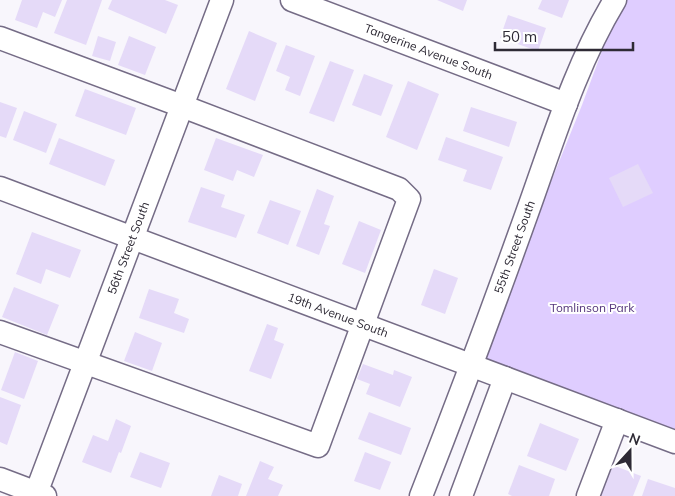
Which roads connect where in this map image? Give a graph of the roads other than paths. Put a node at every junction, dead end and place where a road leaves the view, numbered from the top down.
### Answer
1 (222, 0) edge
2 (292, 0) edge
3 (615, 0) edge
4 (0, 38) edge
5 (566, 104) junction
6 (182, 106) junction
7 (0, 188) edge
8 (132, 239) junction
9 (362, 324) junction
10 (0, 332) edge
11 (85, 363) junction
12 (472, 365) junction
13 (505, 378) junction
14 (617, 420) junction
15 (675, 442) edge
16 (0, 479) edge
17 (38, 495) edge
18 (421, 496) edge
19 (461, 496) edge
20 (588, 496) edge

1 - 6 street, 56th Street South
2 - 5 street, Tangerine Avenue South
3 - 5 street, 55th Street South
4 - 6 street
5 - 12 street, 55th Street South
6 - 8 street, 56th Street South
6 - 9 street
7 - 8 street, 19th Avenue South
8 - 9 street, 19th Avenue South
8 - 11 street, 56th Street South
9 - 11 street
9 - 12 street, 19th Avenue South
10 - 11 street
11 - 17 street, 56th Street South
12 - 13 street, 19th Avenue South
12 - 18 street, 55th Street South
13 - 14 street, 19th Avenue South
13 - 19 street
14 - 15 street, 19th Avenue South
14 - 20 street
16 - 17 street

